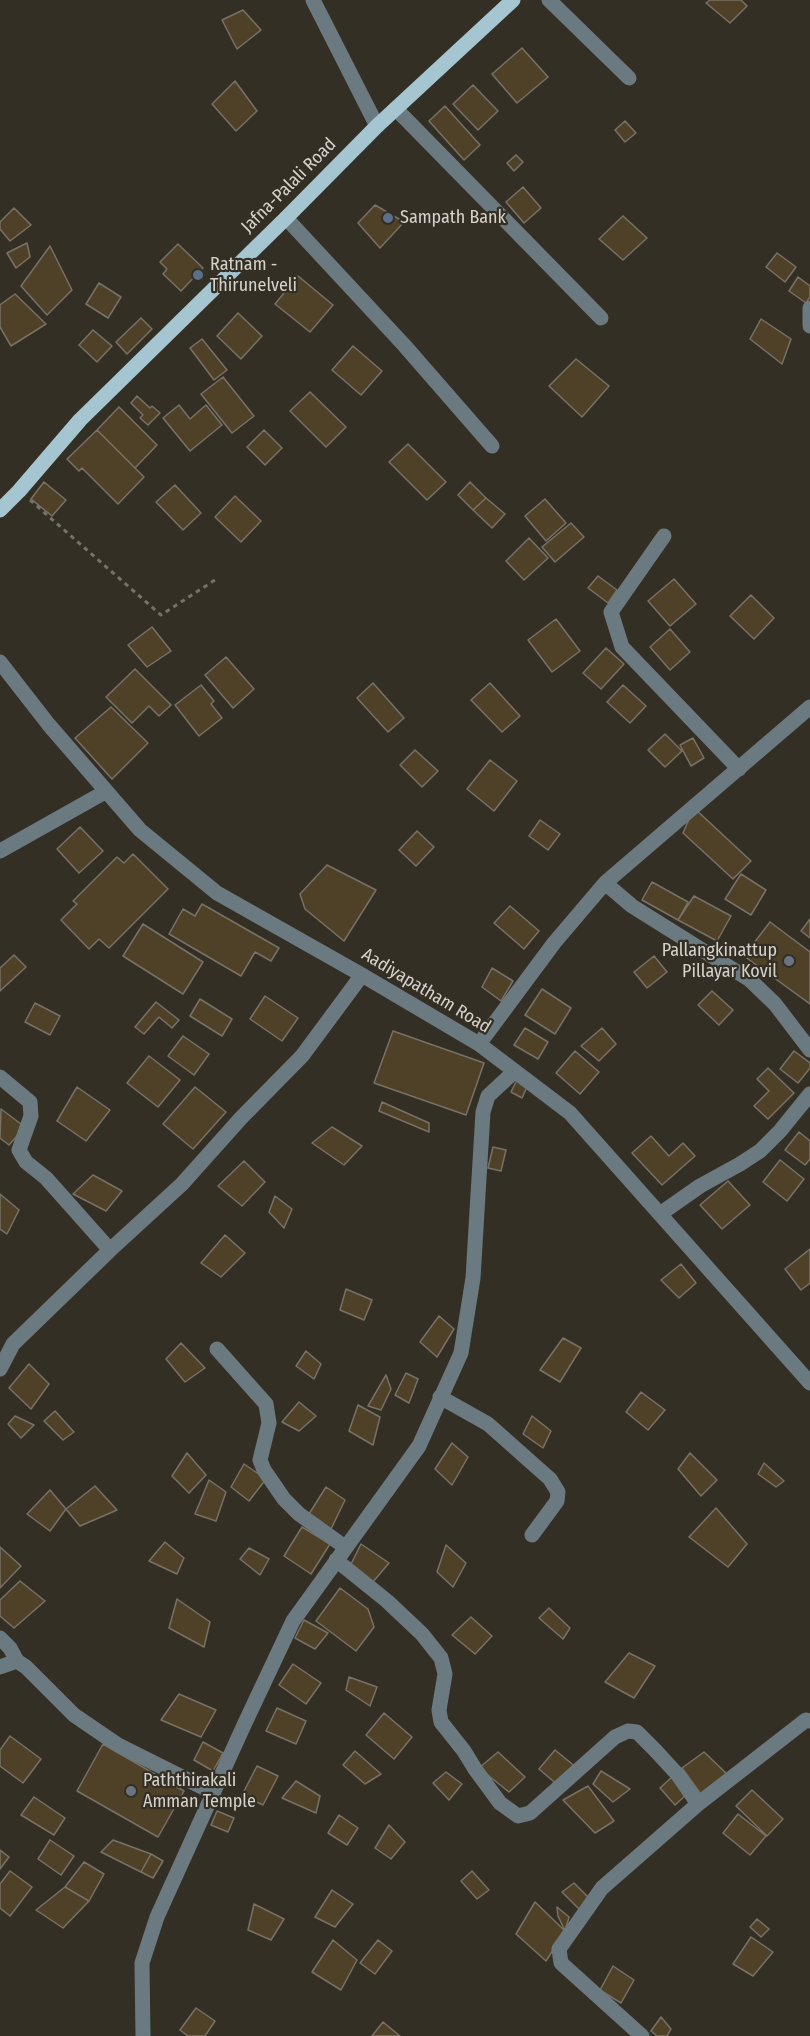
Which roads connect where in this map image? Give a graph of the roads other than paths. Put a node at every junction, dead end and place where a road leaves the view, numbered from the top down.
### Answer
1 (313, 0) edge
2 (513, 0) edge
3 (549, 0) edge
4 (628, 78) dead end
5 (396, 109) junction
6 (377, 126) junction
7 (286, 218) junction
8 (601, 318) dead end
9 (492, 446) dead end
10 (0, 510) edge
11 (664, 536) dead end
12 (0, 662) edge
13 (810, 707) edge
14 (739, 769) junction
15 (105, 792) junction
16 (0, 851) edge
17 (605, 883) junction
18 (362, 975) junction
19 (479, 1044) junction
20 (810, 1050) edge
21 (514, 1071) junction
22 (0, 1077) edge
23 (810, 1094) edge
24 (660, 1214) junction
25 (110, 1250) junction
26 (217, 1349) dead end
27 (0, 1369) edge
28 (810, 1383) edge
29 (440, 1397) junction
30 (532, 1535) dead end
31 (340, 1554) junction
32 (0, 1638) edge
33 (17, 1661) junction
34 (0, 1667) edge
35 (810, 1721) edge
36 (214, 1793) junction
37 (698, 1804) junction
38 (143, 2036) edge
39 (642, 2036) edge

1 - 6 street
2 - 5 main road, Jafna-Palali Road
3 - 4 street
5 - 6 main road, Jafna-Palali Road
5 - 8 street
6 - 7 main road, Jafna-Palali Road
7 - 9 street
7 - 10 main road, Jafna-Palali Road
11 - 14 street
12 - 15 street, Aadiyapatham Road
13 - 14 street
14 - 17 street
15 - 16 street
15 - 18 street, Aadiyapatham Road
17 - 19 street
17 - 20 street
18 - 19 street, Aadiyapatham Road
18 - 25 street
19 - 21 street, Aadiyapatham Road
21 - 24 street, Aadiyapatham Road
21 - 29 street
22 - 25 street
23 - 24 street
24 - 28 street, Aadiyapatham Road
25 - 27 street
26 - 31 street
29 - 30 street
29 - 31 street
31 - 36 street
31 - 37 street
32 - 33 street
33 - 34 street
33 - 36 street
35 - 37 street
36 - 38 street
37 - 39 street

